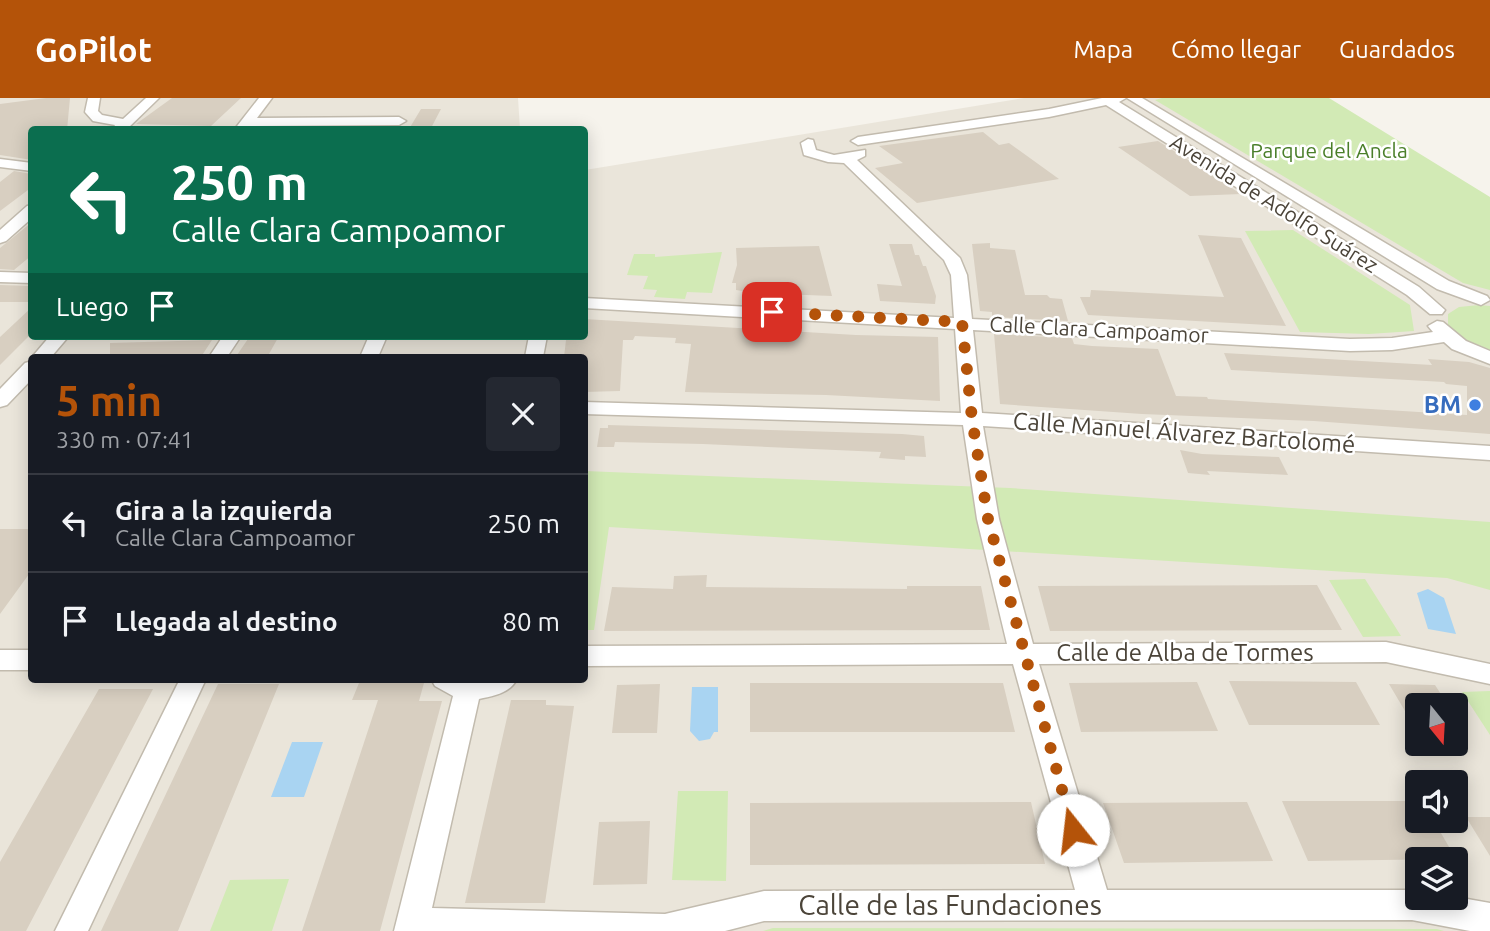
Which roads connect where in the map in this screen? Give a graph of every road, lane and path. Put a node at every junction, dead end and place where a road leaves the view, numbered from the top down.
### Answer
1 (94, 98) edge
2 (153, 98) edge
3 (266, 98) edge
4 (1133, 98) edge
5 (1114, 99) edge
6 (399, 120) edge
7 (121, 126) edge
8 (243, 126) edge
9 (808, 143) dead end
10 (846, 158) junction
11 (0, 163) edge
12 (28, 166) edge
13 (28, 213) edge
14 (0, 238) edge
15 (0, 277) edge
16 (28, 278) edge
17 (1485, 300) edge
18 (588, 303) edge
19 (1436, 310) junction
20 (962, 322) junction
21 (1446, 336) junction
22 (56, 340) edge
23 (44, 354) edge
24 (1490, 358) edge
25 (28, 373) edge
26 (0, 401) edge
27 (588, 408) edge
28 (972, 419) junction
29 (1490, 453) edge
30 (1023, 654) junction
31 (588, 656) edge
32 (0, 660) edge
33 (28, 660) edge
34 (1490, 674) edge
35 (191, 683) edge
36 (495, 683) edge
37 (456, 684) edge
38 (1095, 905) junction
39 (1490, 919) edge
40 (411, 927) edge
41 (71, 931) edge

1 - 7 street
2 - 7 street
3 - 8 street
4 - 17 street, Avenida de Adolfo Suárez
5 - 10 street
5 - 19 street, Avenida de Adolfo Suárez
6 - 8 street
9 - 10 street
10 - 20 street
11 - 12 street
13 - 14 street
15 - 16 street
17 - 19 street
18 - 20 street, Calle Clara Campoamor
19 - 21 street
20 - 21 street, Calle Clara Campoamor
20 - 28 street
21 - 24 street
22 - 23 street
25 - 26 street
27 - 28 street, Calle Manuel Álvarez Bartolomé
28 - 29 street, Calle Manuel Álvarez Bartolomé
28 - 30 street
30 - 31 street, Calle de Alba de Tormes
30 - 34 street, Calle de Alba de Tormes
30 - 38 street
32 - 33 street
35 - 41 street
36 - 37 street
37 - 40 street
38 - 39 street, Calle de las Fundaciones
38 - 40 street, Calle de las Fundaciones

